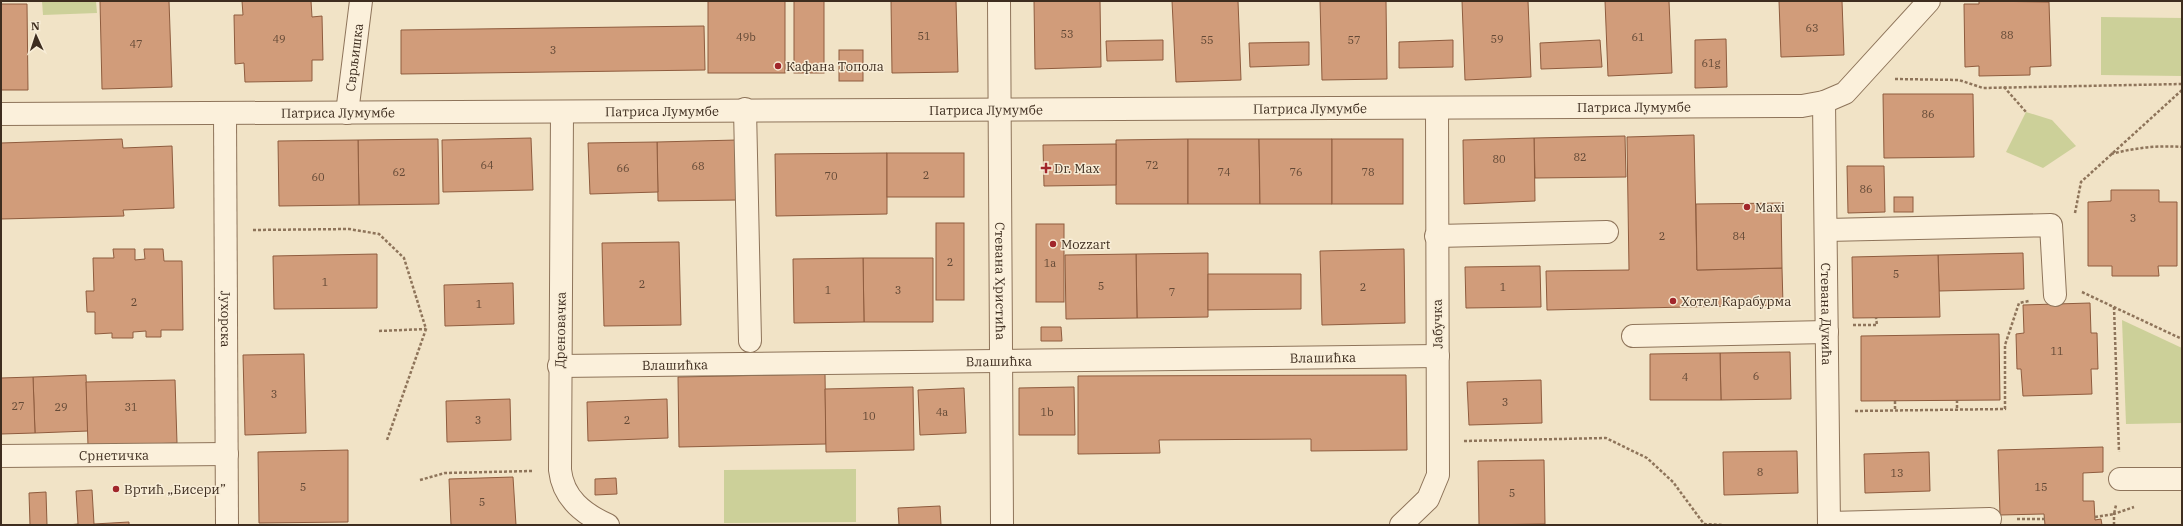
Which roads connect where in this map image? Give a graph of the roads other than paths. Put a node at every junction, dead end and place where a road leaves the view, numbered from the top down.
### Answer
1 (361, 1) edge
2 (999, 1) edge
3 (1929, 1) edge
4 (1824, 102) junction
5 (745, 109) junction
6 (1000, 109) junction
7 (1437, 109) junction
8 (225, 112) junction
9 (562, 112) junction
10 (347, 113) junction
11 (1, 114) edge
12 (1826, 230) junction
13 (1607, 232) dead end
14 (1436, 236) junction
15 (2055, 287) road end
16 (1827, 332) junction
17 (1633, 336) dead end
18 (750, 341) dead end
19 (1438, 356) junction
20 (1002, 361) junction
21 (559, 366) junction
22 (226, 454) junction
23 (1, 456) edge
24 (2120, 479) road end
25 (2182, 479) edge
26 (1990, 519) dead end
27 (1829, 524) edge
28 (227, 525) edge
29 (608, 525) edge
30 (1002, 525) edge
31 (1401, 525) edge

1 - 10 street, Сврљишка
2 - 6 street, Стевана Христића
3 - 4 street, Патриса Лумумбе
4 - 7 street, Патриса Лумумбе
4 - 12 street, Стевана Дукића
5 - 6 street, Патриса Лумумбе
5 - 9 street, Патриса Лумумбе
5 - 18 street
6 - 7 street, Патриса Лумумбе
6 - 20 street, Стевана Христића
7 - 14 street, Јабучка
8 - 10 street, Патриса Лумумбе
8 - 11 street, Патриса Лумумбе
8 - 22 street, Јухорска
9 - 10 street, Патриса Лумумбе
9 - 21 street, Дреновачка
12 - 15 street
12 - 16 street, Стевана Дукића
13 - 14 street
14 - 19 street, Јабучка
16 - 17 street
16 - 27 street, Стевана Дукића
19 - 20 street, Влашићка
19 - 31 street, Јабучка
20 - 21 street, Влашићка
20 - 30 street, Стевана Христића
21 - 29 street, Дреновачка
22 - 23 street, Срнетичка
22 - 28 street, Јухорска
24 - 25 street
26 - 27 street

